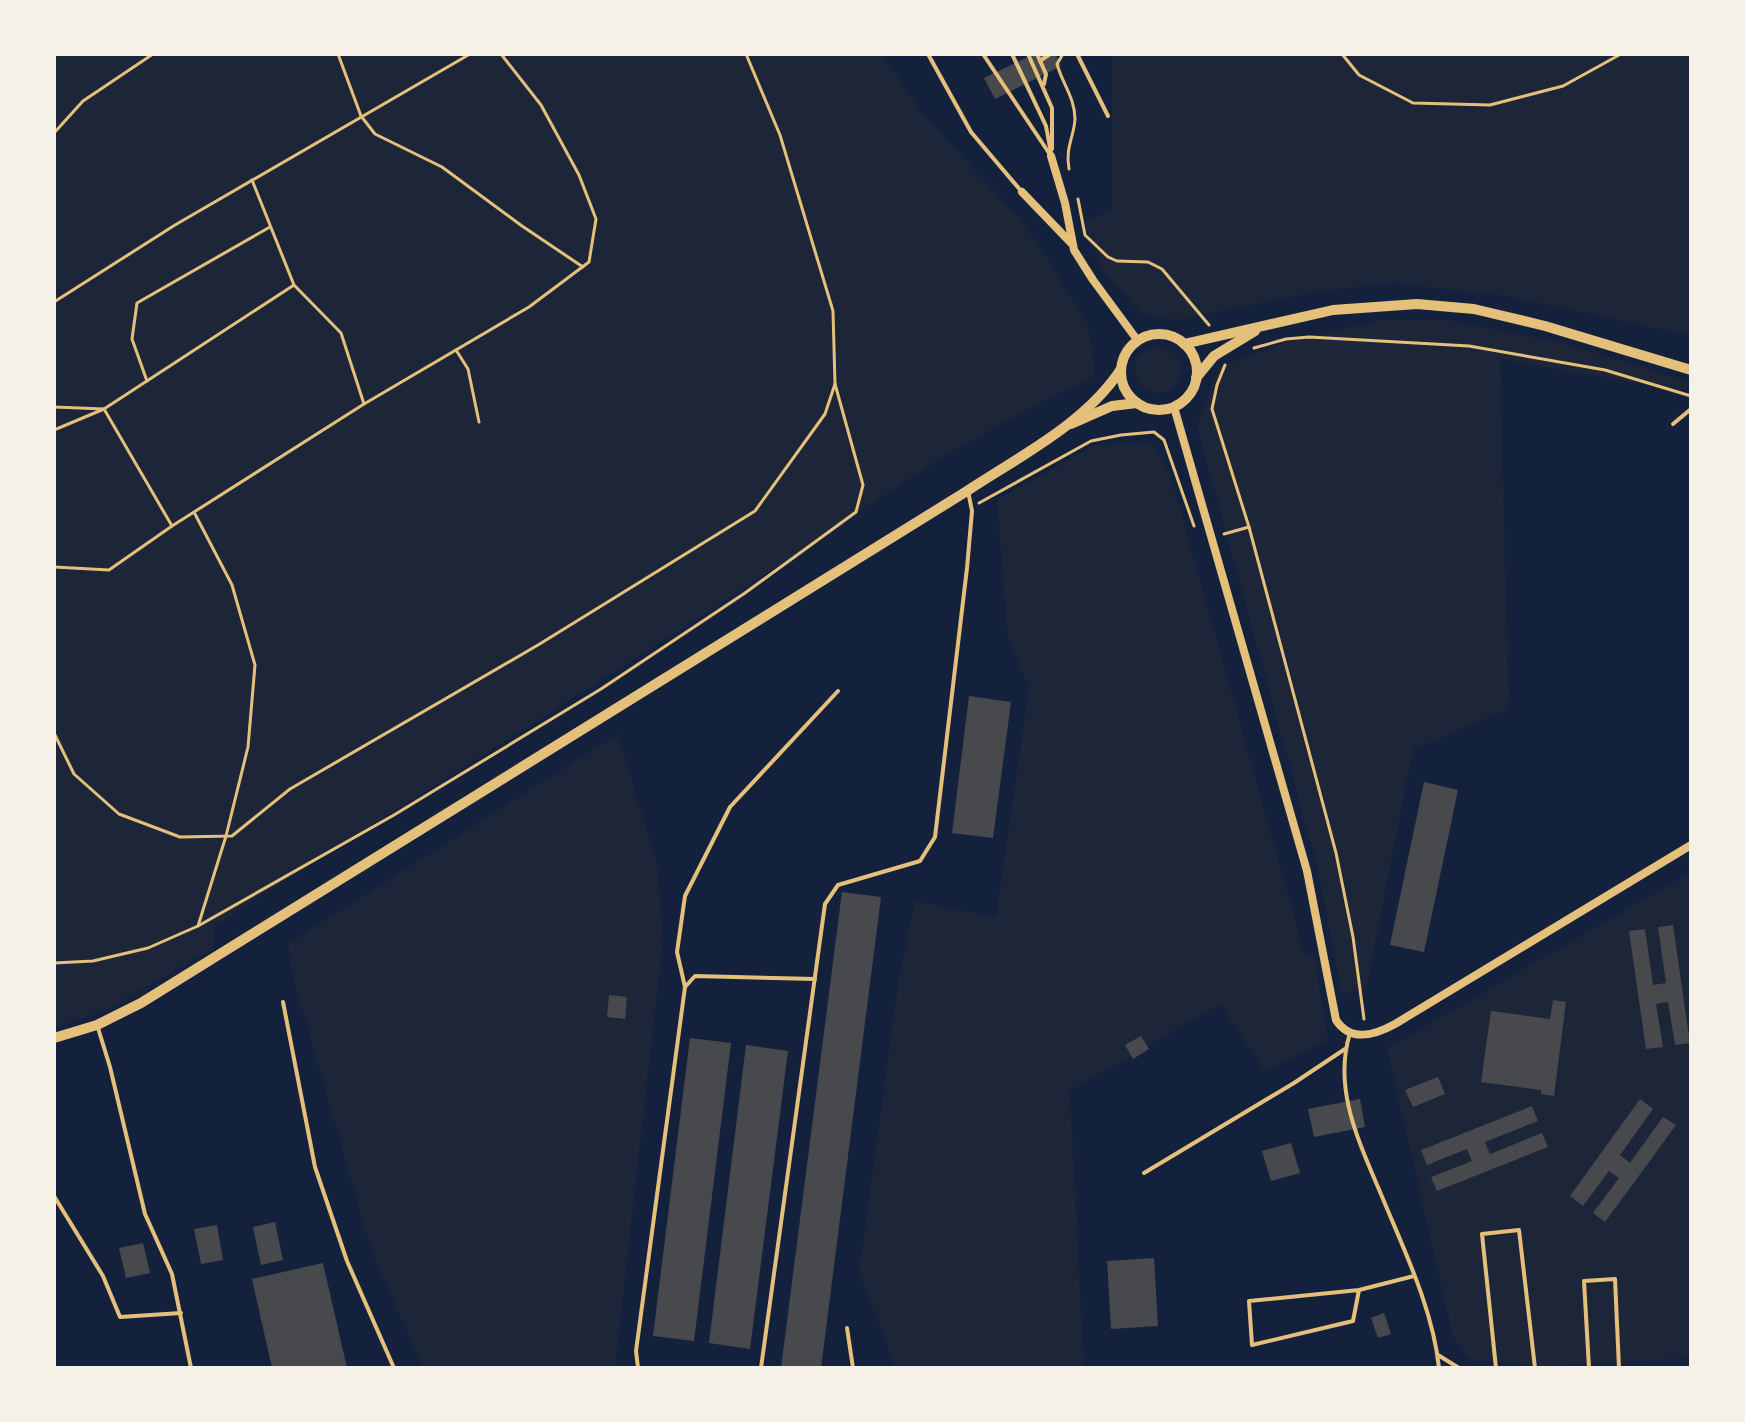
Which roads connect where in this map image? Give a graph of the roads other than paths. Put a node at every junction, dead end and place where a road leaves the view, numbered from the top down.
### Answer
1 (928, 54) edge
2 (983, 54) edge
3 (1012, 54) edge
4 (1028, 54) edge
5 (1037, 54) edge
6 (1050, 54) edge
7 (1077, 54) edge
8 (1040, 61) junction
9 (1043, 86) junction
10 (1108, 116) dead end
11 (1051, 156) junction
12 (1022, 192) joint
13 (1071, 243) junction
14 (1260, 328) junction
15 (1138, 341) junction
16 (1184, 344) junction
17 (1121, 369) junction
18 (1691, 370) edge
19 (1196, 378) junction
20 (1137, 403) junction
21 (1174, 407) junction
22 (1691, 409) edge
23 (1673, 424) dead end
24 (1059, 430) junction
25 (967, 491) junction
26 (838, 691) dead end
27 (1691, 845) edge
28 (815, 979) junction
29 (685, 987) junction
30 (283, 1002) dead end
31 (97, 1025) junction
32 (1350, 1033) junction
33 (54, 1038) edge
34 (1345, 1049) junction
35 (1144, 1173) dead end
36 (54, 1196) edge
37 (1414, 1276) junction
38 (1359, 1290) junction
39 (181, 1313) junction
40 (847, 1328) dead end
41 (1438, 1355) junction
42 (191, 1368) edge
43 (394, 1368) edge
44 (638, 1368) edge
45 (761, 1368) edge
46 (853, 1368) edge
47 (1439, 1368) edge
48 (1459, 1368) edge
49 (1496, 1368) edge
50 (1535, 1368) edge
51 (1589, 1368) edge
52 (1619, 1368) edge

1 - 12 lane
2 - 11 lane
3 - 11 lane
4 - 9 lane
5 - 8 lane
6 - 8 lane
7 - 10 lane
8 - 9 lane
9 - 11 lane
11 - 13 street
12 - 13 street
13 - 15 street
14 - 16 street
14 - 18 street
14 - 19 street
15 - 16 street
15 - 17 street
16 - 19 street
17 - 20 street
17 - 24 street
19 - 21 street
20 - 21 street
20 - 24 street
21 - 32 street
22 - 23 lane
24 - 25 street
25 - 28 lane
25 - 31 street
26 - 29 lane
27 - 32 street
28 - 29 lane
28 - 45 lane
29 - 44 lane
30 - 43 lane
31 - 33 street
31 - 39 lane
32 - 34 lane
34 - 35 lane
34 - 37 lane
36 - 39 lane
37 - 38 lane
37 - 41 lane
38 - 38 lane
39 - 42 lane
40 - 46 lane
41 - 47 lane
41 - 48 lane
49 - 50 lane
51 - 52 lane

